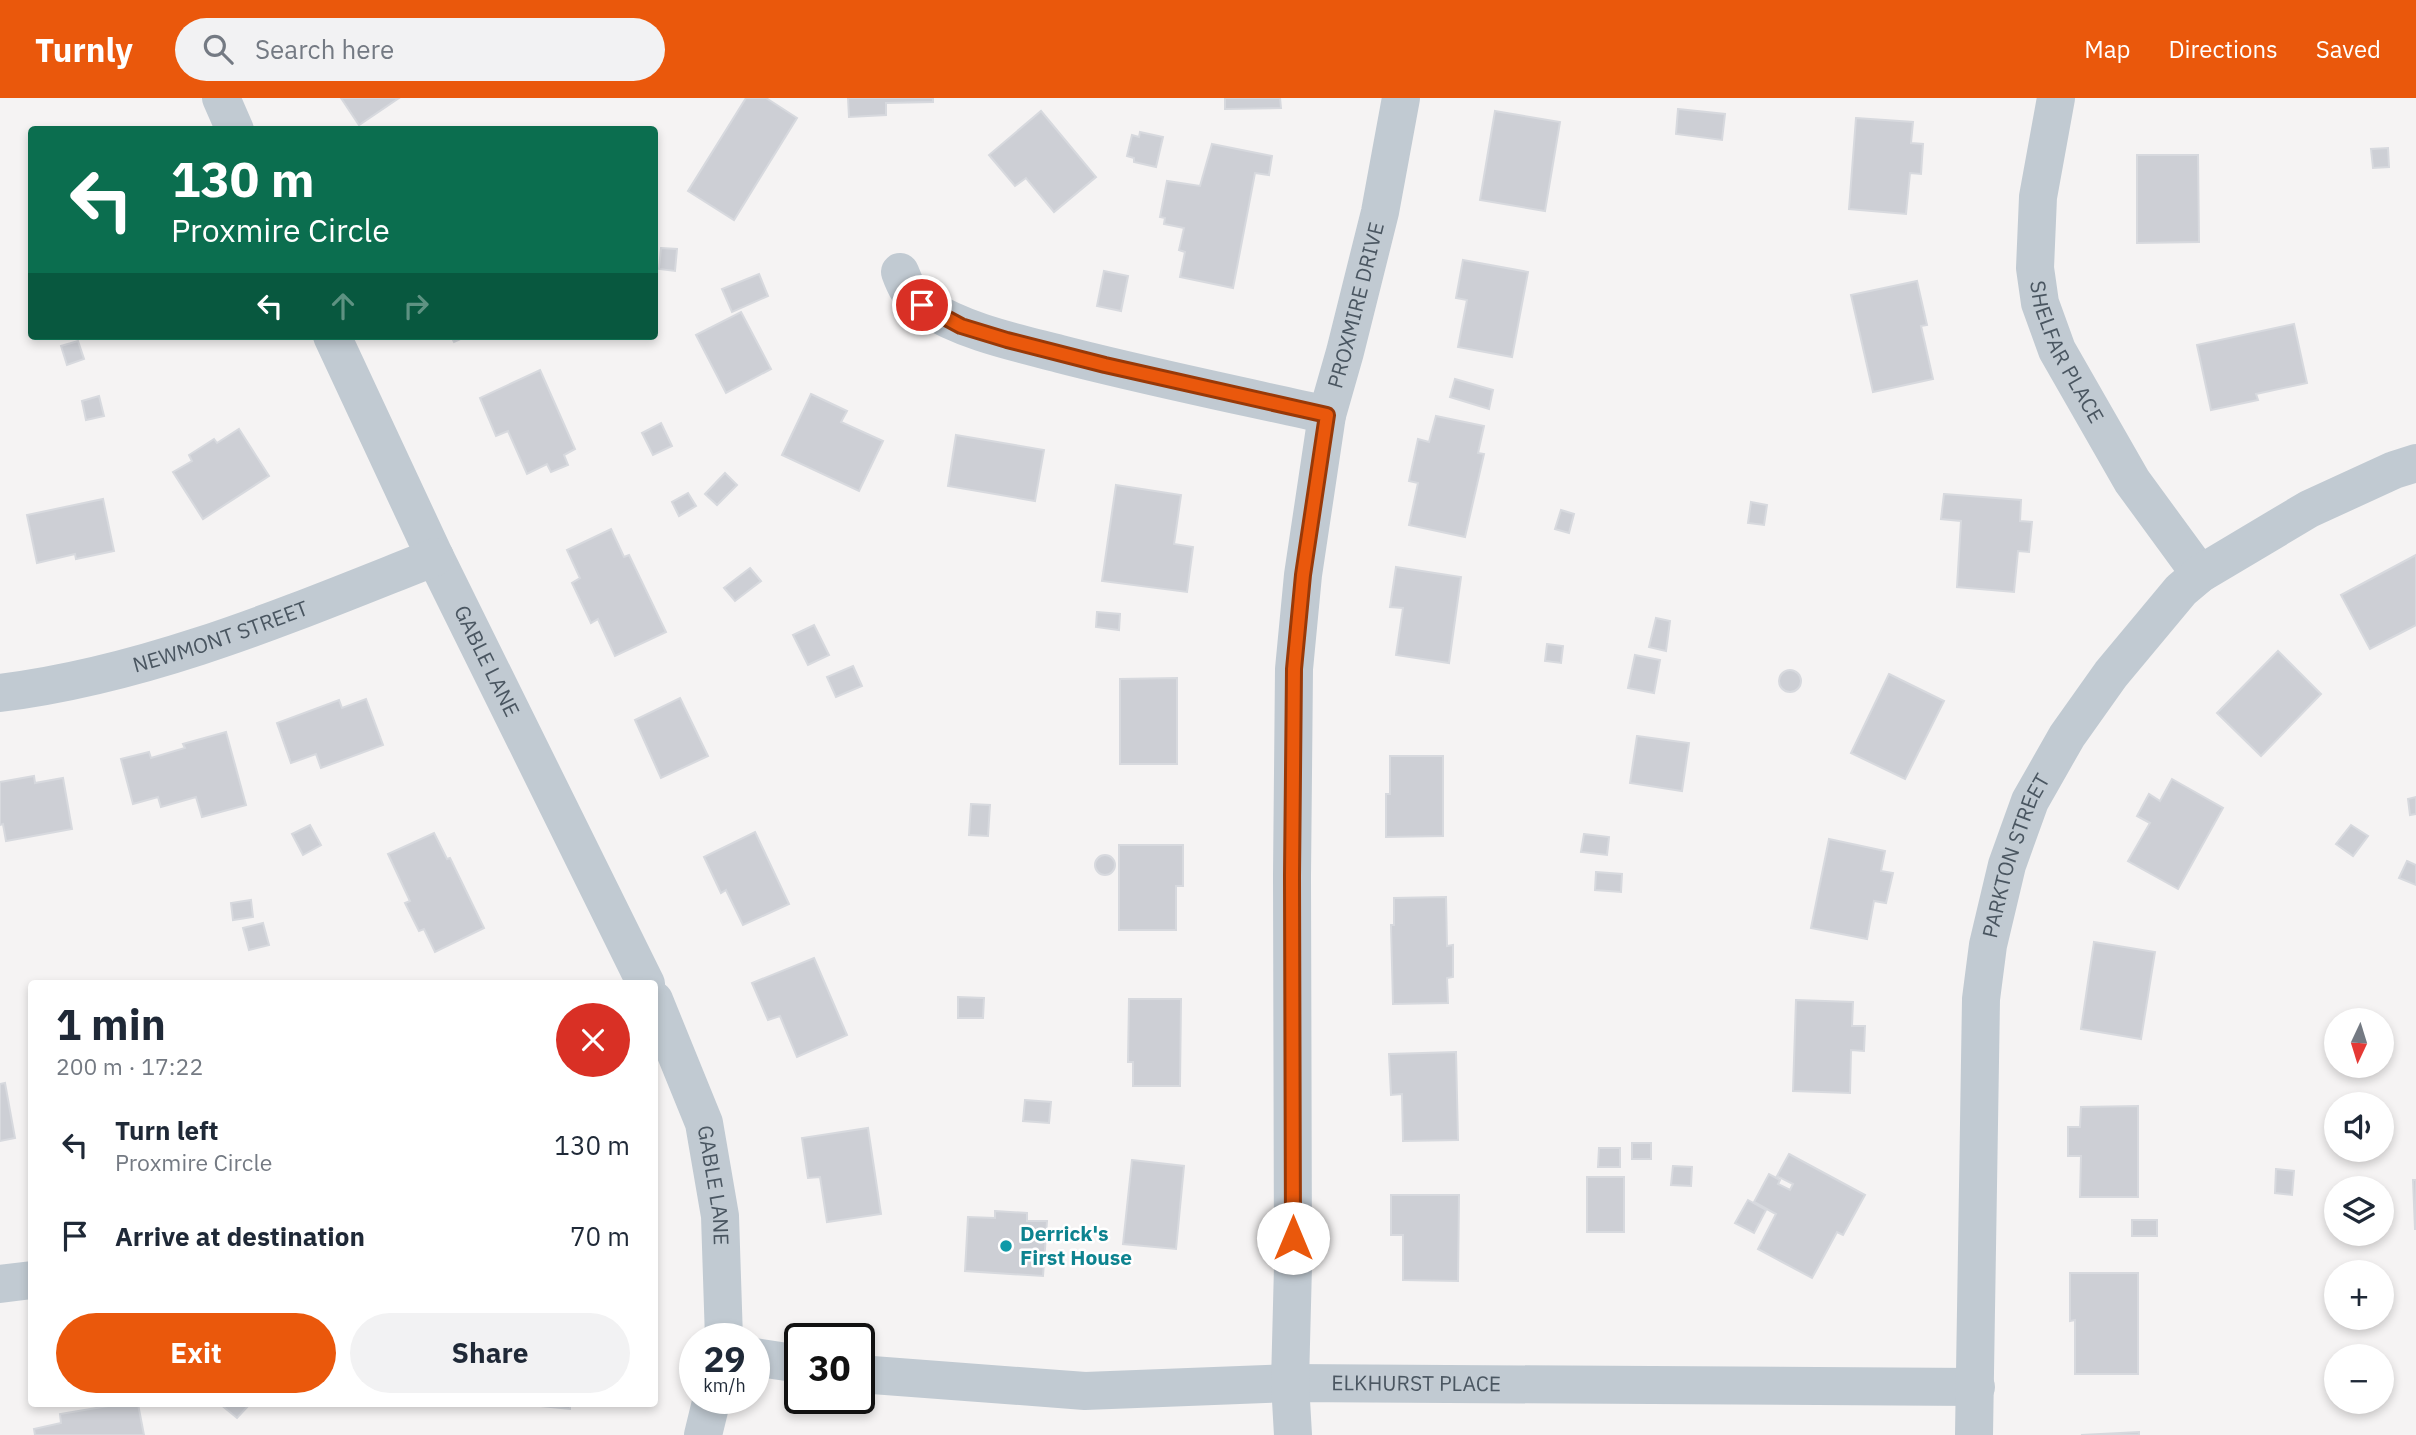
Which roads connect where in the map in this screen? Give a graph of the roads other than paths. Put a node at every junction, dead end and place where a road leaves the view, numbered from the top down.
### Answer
1 (220, 98) edge
2 (1401, 98) edge
3 (2056, 98) edge
4 (233, 126) edge
5 (900, 272) dead end
6 (333, 340) edge
7 (1327, 415) junction
8 (2416, 463) edge
9 (435, 557) junction
10 (2200, 574) junction
11 (0, 693) edge
12 (644, 980) edge
13 (658, 1010) edge
14 (28, 1280) edge
15 (0, 1284) edge
16 (723, 1323) edge
17 (875, 1375) edge
18 (1290, 1383) junction
19 (1976, 1387) junction
20 (708, 1414) edge
21 (702, 1435) edge
22 (1293, 1435) edge
23 (1974, 1435) edge

1 - 4 street
2 - 7 street, PROXMIRE DRIVE
3 - 10 street, SHELFAR PLACE
5 - 7 street
6 - 9 street, GABLE LANE
7 - 18 street, PROXMIRE DRIVE
8 - 10 street, PARKTON STREET
9 - 11 street, NEWMONT STREET
9 - 12 street, GABLE LANE
10 - 19 street, PARKTON STREET
13 - 16 street, GABLE LANE
14 - 15 street
17 - 18 street, ELKHURST PLACE
18 - 19 street, ELKHURST PLACE
18 - 22 street, PROXMIRE DRIVE
19 - 23 street, PARKTON STREET
20 - 21 street

